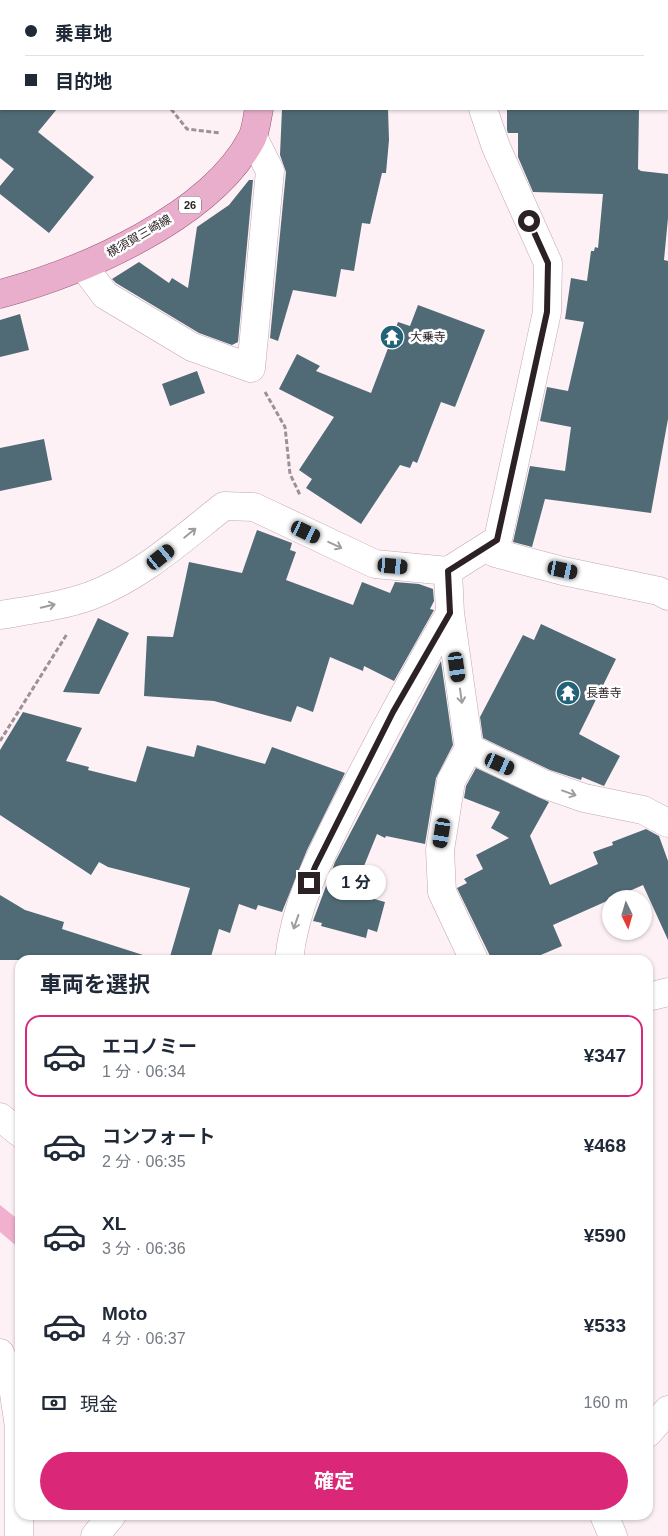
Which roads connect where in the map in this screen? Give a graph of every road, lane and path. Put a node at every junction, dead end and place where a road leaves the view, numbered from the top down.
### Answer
1 (172, 110) edge
2 (258, 110) edge
3 (483, 110) edge
4 (253, 137) junction
5 (84, 267) junction
6 (0, 294) edge
7 (251, 368) junction
8 (302, 498) dead end
9 (497, 540) junction
10 (448, 571) junction
11 (665, 592) edge
12 (90, 596) junction
13 (450, 613) junction
14 (0, 615) edge
15 (0, 741) edge
16 (469, 748) junction
17 (668, 823) edge
18 (290, 955) edge
19 (472, 955) edge
20 (668, 992) edge
21 (653, 996) edge
22 (0, 1117) edge
23 (15, 1129) edge
24 (0, 1353) edge
25 (15, 1400) edge
26 (668, 1410) edge
27 (653, 1427) edge
28 (19, 1520) edge
29 (108, 1520) edge
30 (606, 1520) edge
31 (19, 1536) edge
32 (95, 1536) edge
33 (613, 1536) edge

1 - 4 path
2 - 4 main road, 横須賀三崎線 / 26
3 - 9 street
4 - 5 main road, 横須賀三崎線 / 26
4 - 7 street
5 - 6 main road, 横須賀三崎線 / 26
5 - 7 street
7 - 8 path
9 - 10 street
9 - 11 street
12 -> 10 street
10 - 13 street
14 -> 12 street
12 - 15 path
13 -> 16 street
13 -> 18 street
16 -> 17 street
16 - 19 street
20 - 21 street
22 - 23 street
24 - 25 street
26 - 27 street
28 - 31 street
29 - 32 street
30 - 33 street

